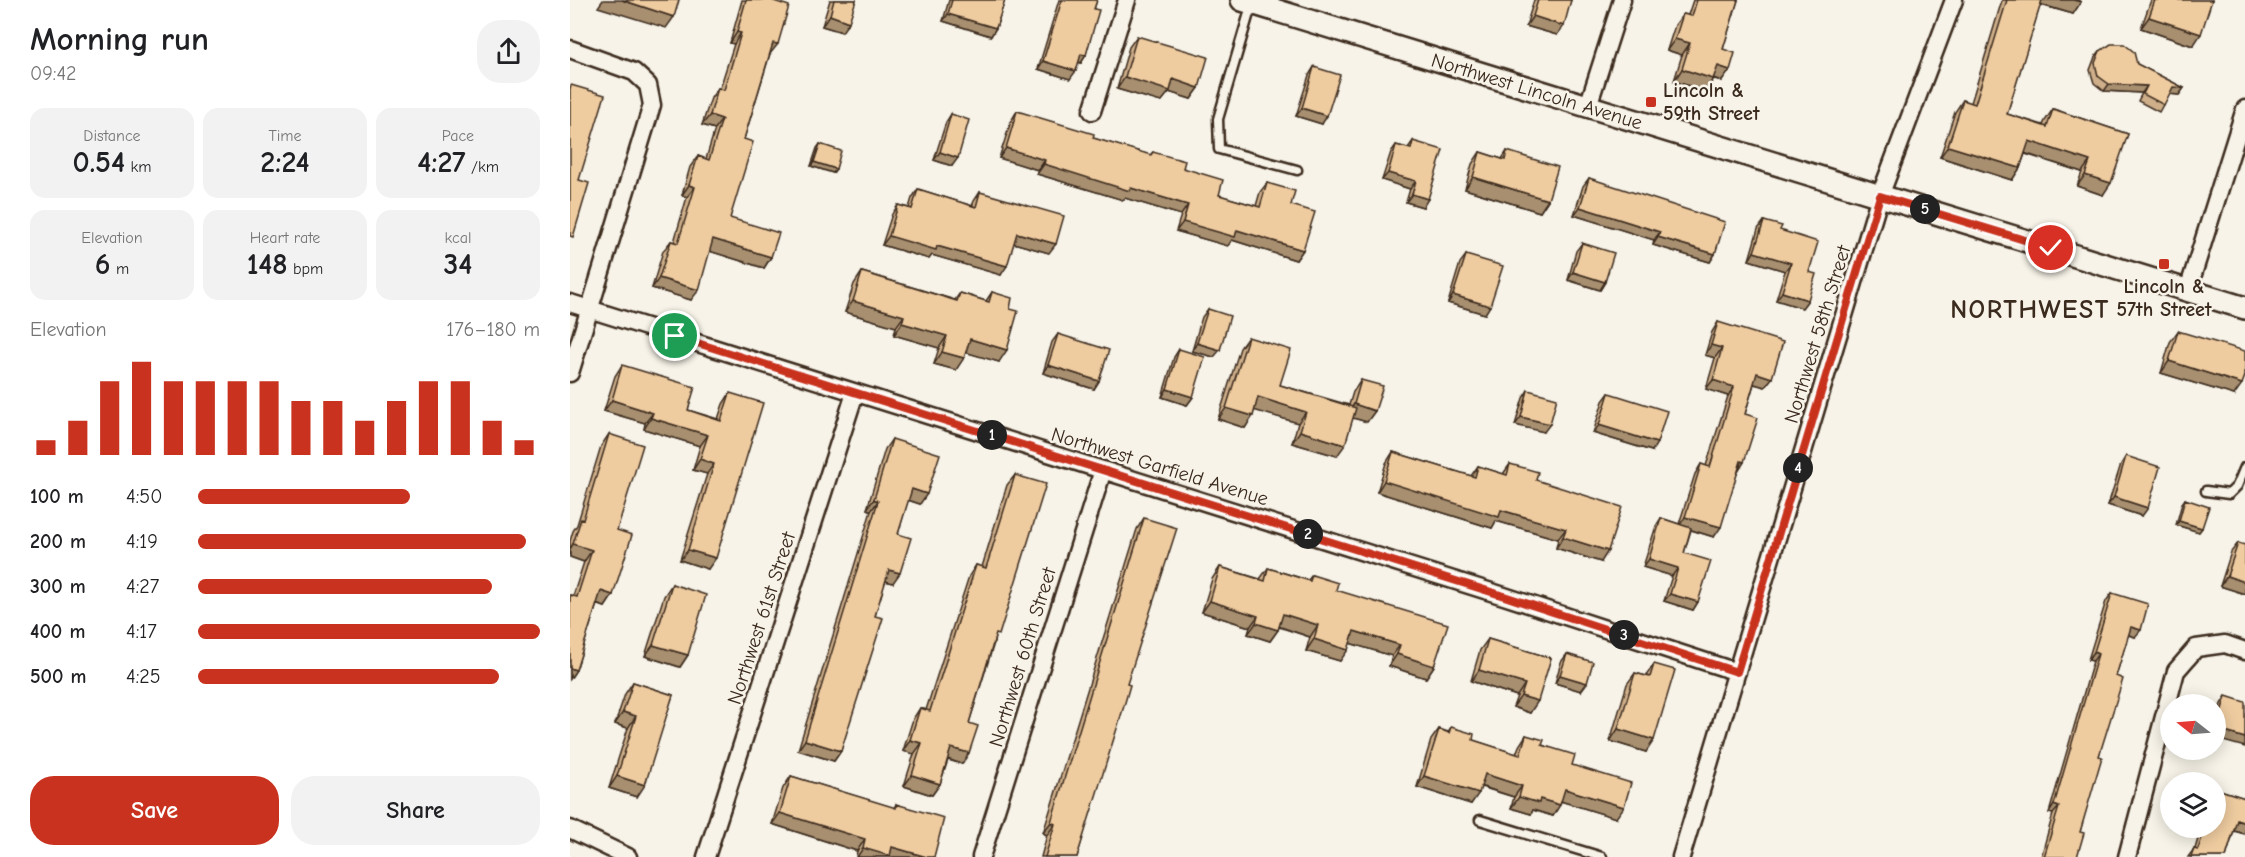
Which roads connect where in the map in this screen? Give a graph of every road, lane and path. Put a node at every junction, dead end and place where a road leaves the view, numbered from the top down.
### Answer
1 (1127, 0) edge
2 (1622, 0) edge
3 (1954, 0) edge
4 (1247, 2) edge
5 (570, 49) edge
6 (1588, 106) junction
7 (2245, 109) edge
8 (1092, 111) dead end
9 (1297, 170) dead end
10 (1880, 196) junction
11 (2188, 290) junction
12 (570, 303) edge
13 (2245, 308) edge
14 (590, 309) junction
15 (570, 373) edge
16 (855, 393) junction
17 (2245, 467) edge
18 (1103, 470) junction
19 (2206, 491) dead end
20 (2245, 651) edge
21 (1737, 672) junction
22 (1480, 820) dead end
23 (570, 829) edge
24 (628, 857) edge
25 (706, 857) edge
26 (981, 857) edge
27 (1602, 857) edge
28 (1681, 857) edge
29 (2127, 857) edge

1 - 8 street
2 - 6 street
3 - 10 street, Northwest 58th Street
4 - 6 street, Northwest Lincoln Avenue
4 - 9 lane
5 - 14 street
6 - 10 street, Northwest Lincoln Avenue
7 - 11 street
10 - 11 street, Northwest Lincoln Avenue
10 - 21 street, Northwest 58th Street
11 - 13 street, Northwest Lincoln Avenue
12 - 14 street, Northwest Garfield Avenue
14 - 15 street
14 - 16 street, Northwest Garfield Avenue
16 - 18 street, Northwest Garfield Avenue
16 - 25 street, Northwest 61st Street
17 - 19 lane
18 - 21 street, Northwest Garfield Avenue
18 - 26 street, Northwest 60th Street
20 - 29 street
21 - 28 street, Northwest 58th Street
22 - 27 lane
23 - 24 street

